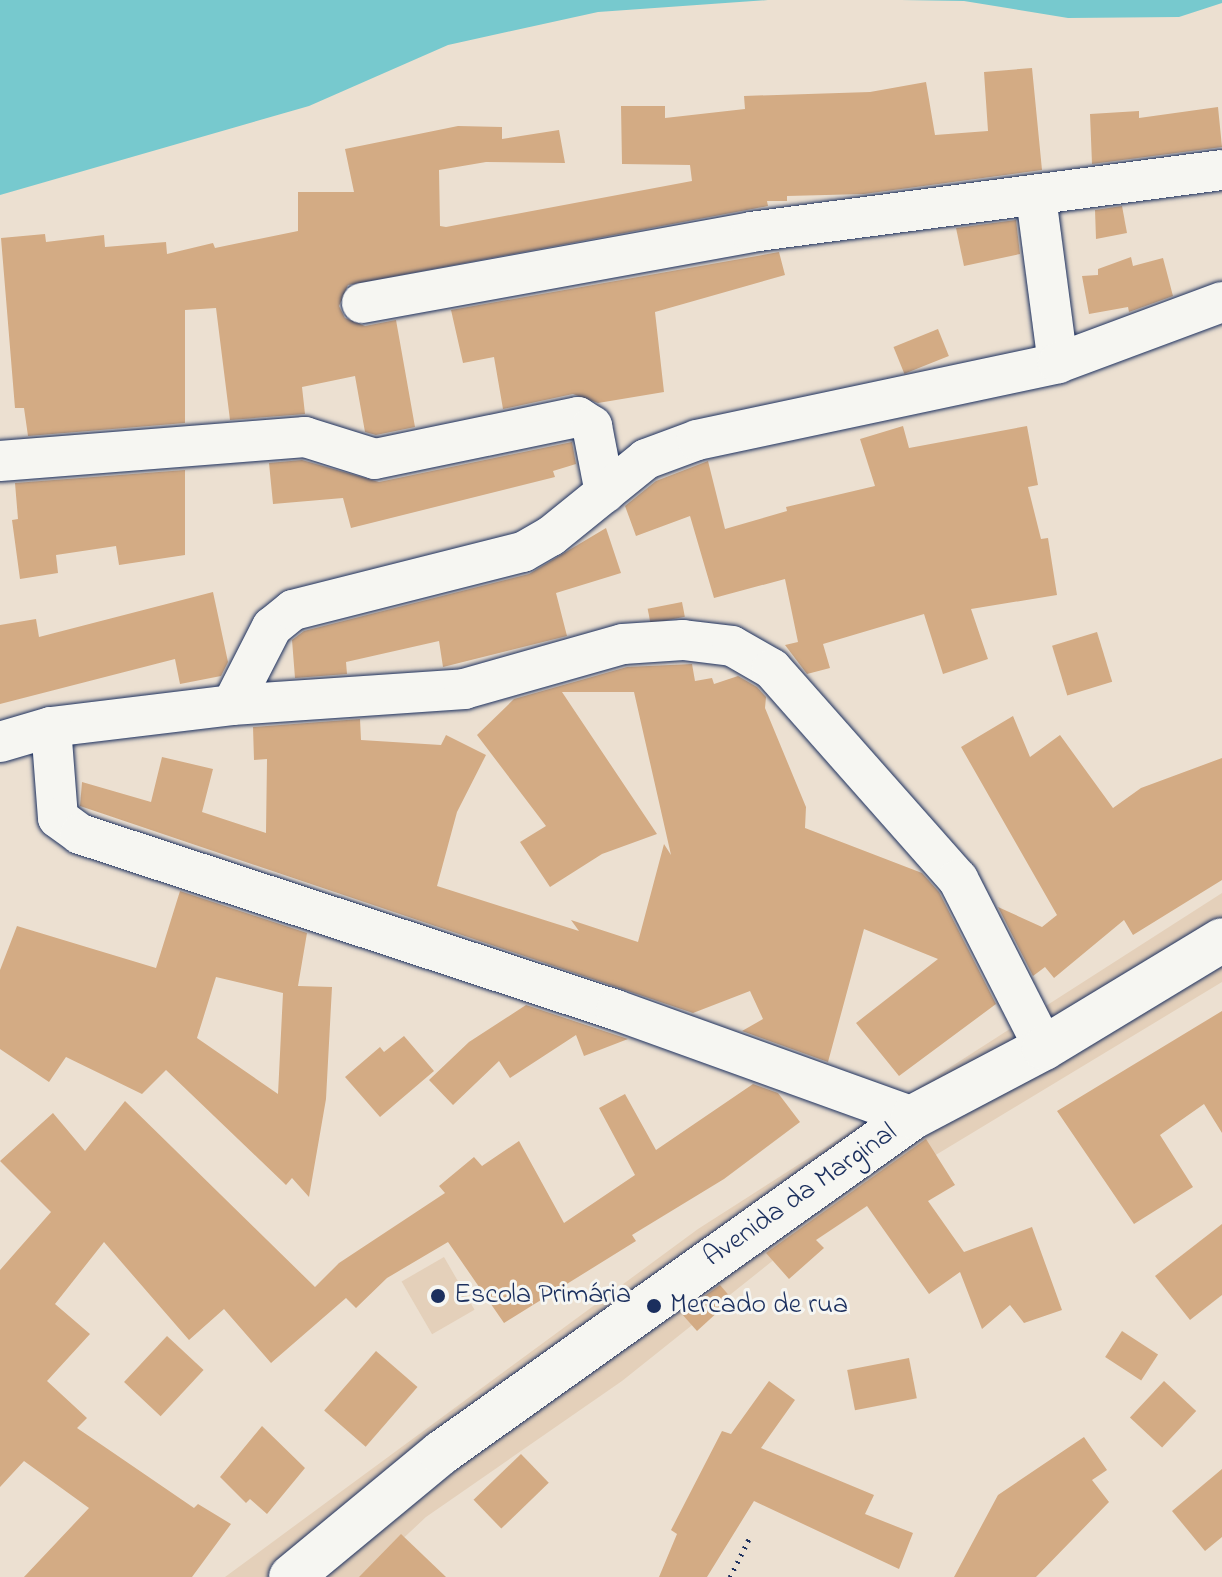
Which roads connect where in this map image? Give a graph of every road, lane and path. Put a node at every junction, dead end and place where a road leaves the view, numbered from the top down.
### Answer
1 (1222, 170) edge
2 (1036, 197) junction
3 (1222, 302) edge
4 (362, 303) dead end
5 (1058, 363) junction
6 (0, 461) edge
7 (605, 493) junction
8 (232, 705) junction
9 (51, 727) junction
10 (0, 742) edge
11 (1222, 940) edge
12 (1044, 1048) junction
13 (913, 1117) junction
14 (751, 1535) dead end
15 (291, 1577) edge
16 (730, 1577) edge

1 - 2 street
2 - 4 street
2 - 5 street
3 - 5 street
5 - 7 street
6 - 7 street
7 - 8 street
8 - 9 street
8 - 12 street
9 - 10 street
9 - 13 street
11 - 12 street, Avenida da Marginal
12 - 13 street, Avenida da Marginal
13 - 15 street, Avenida da Marginal
14 - 16 path

